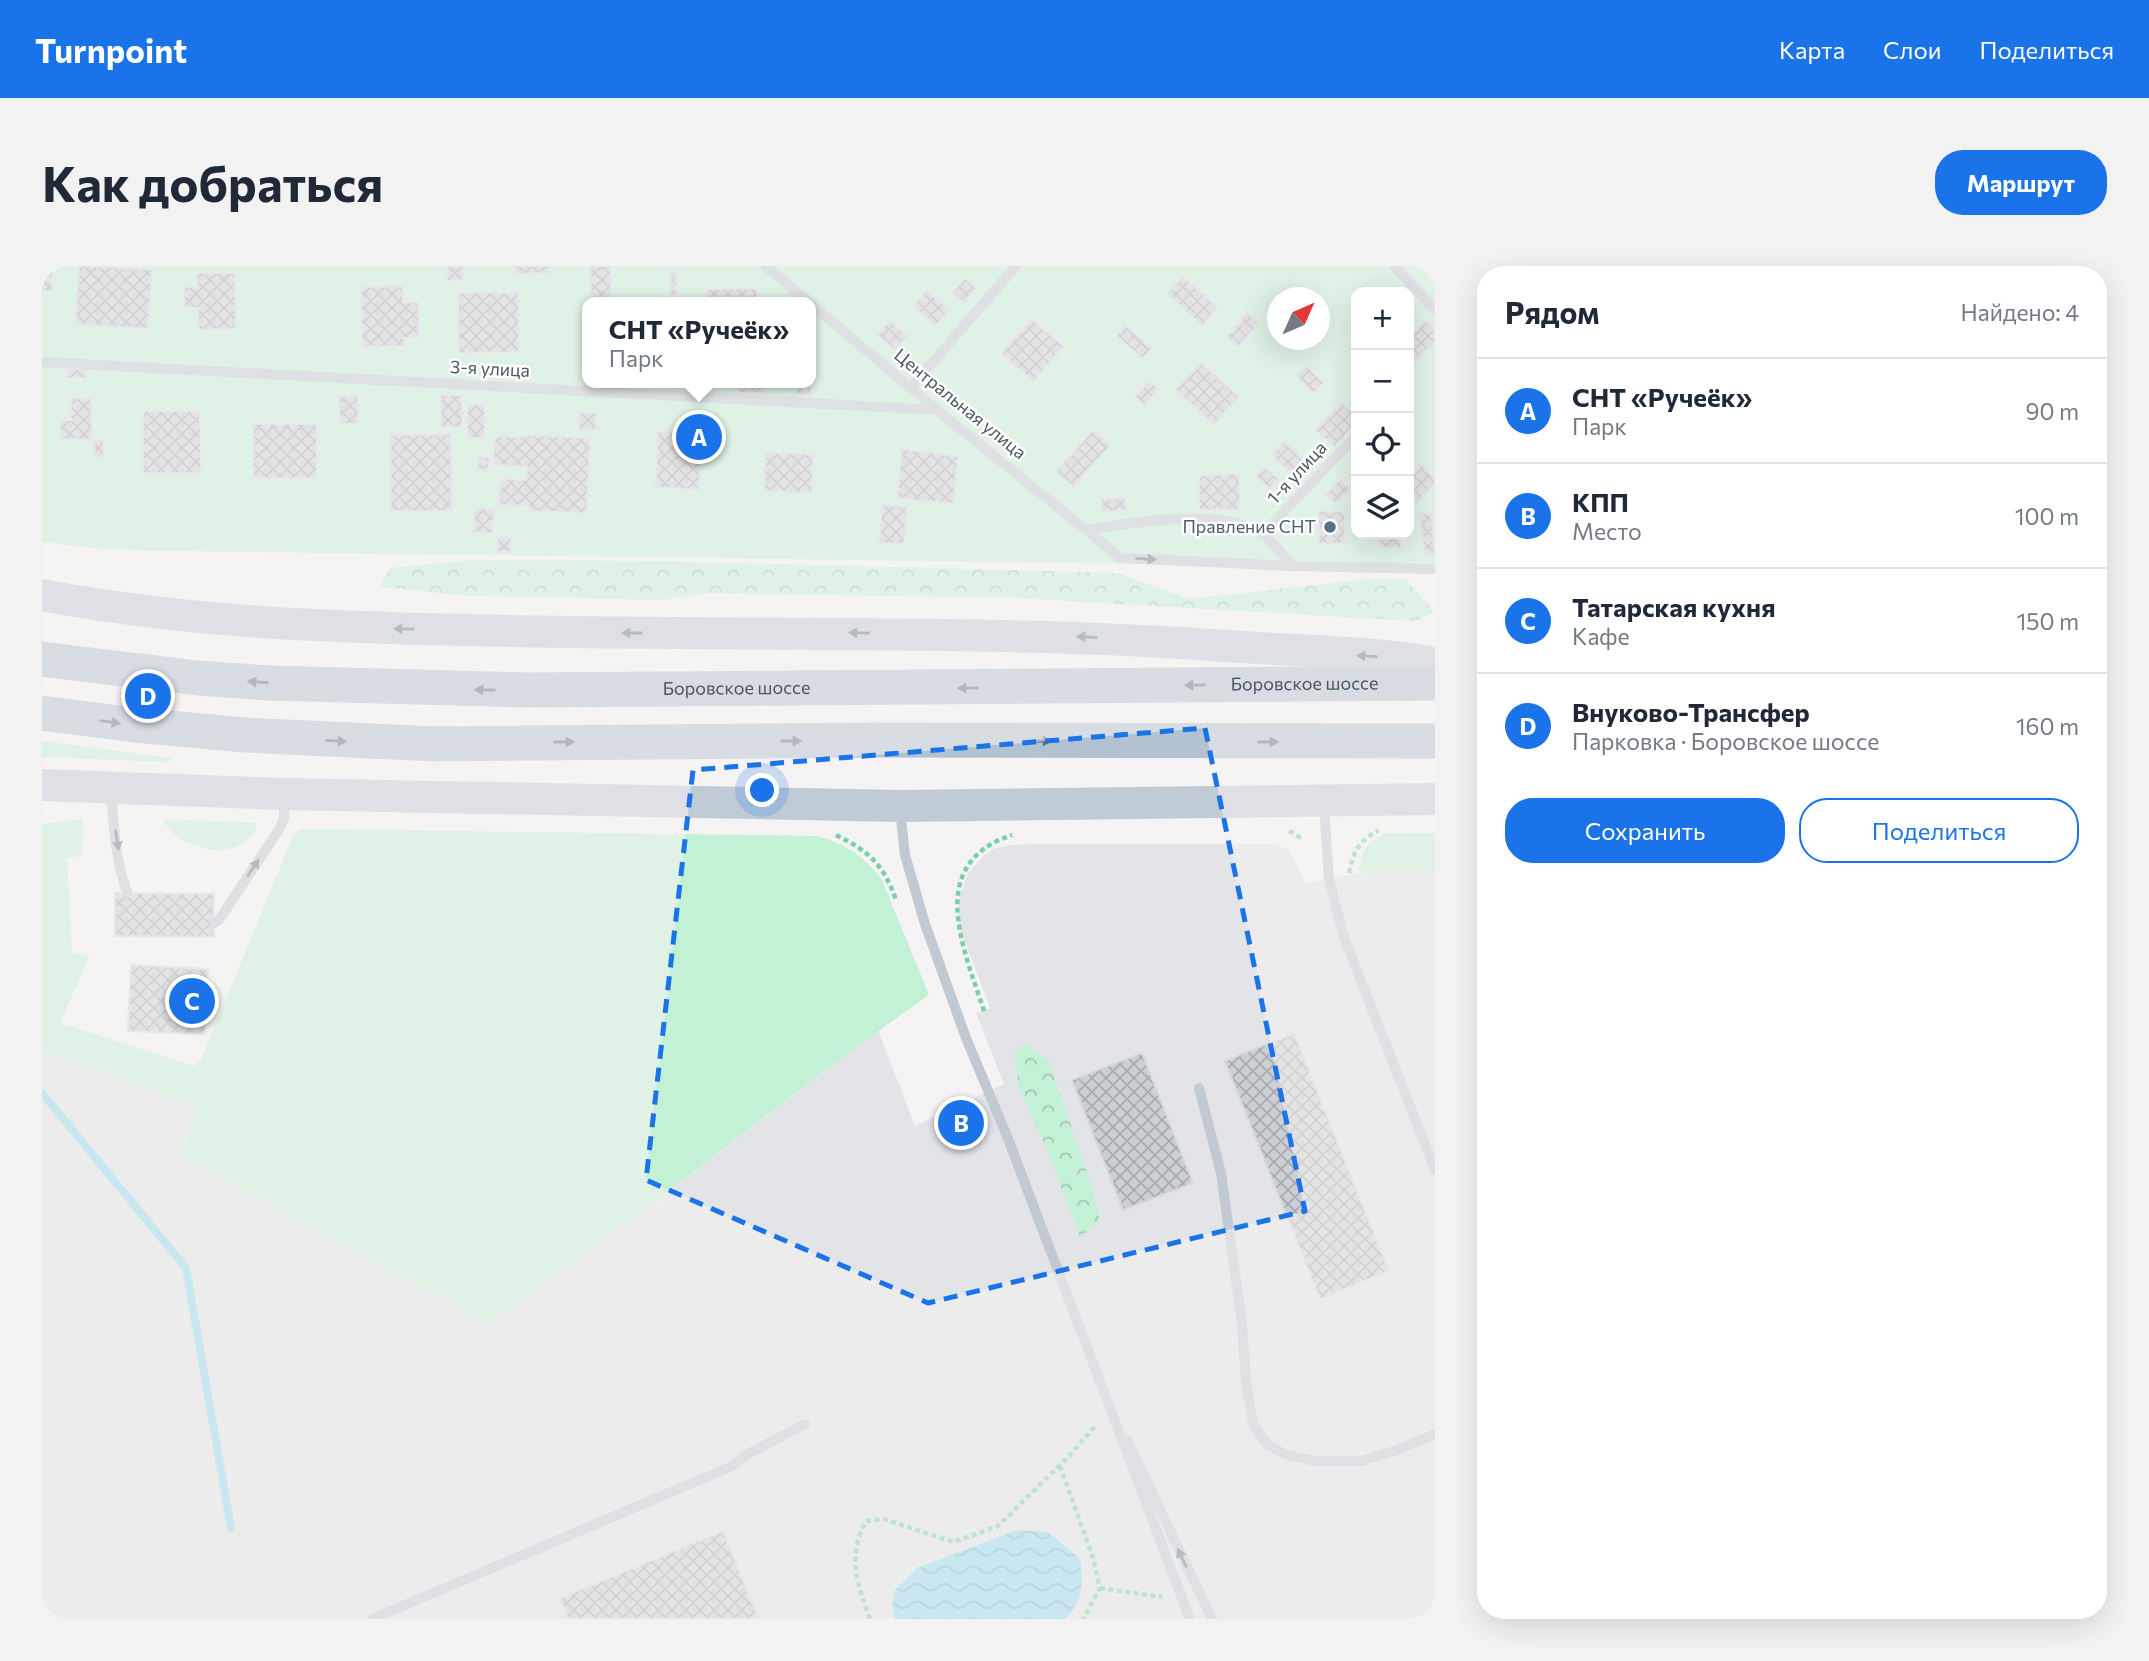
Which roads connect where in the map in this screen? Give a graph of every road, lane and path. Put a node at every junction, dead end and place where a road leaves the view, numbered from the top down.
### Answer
1 (765, 266) edge
2 (1016, 266) edge
3 (1394, 266) edge
4 (803, 297) edge
5 (816, 308) edge
6 (1435, 310) edge
7 (42, 362) edge
8 (911, 387) junction
9 (937, 410) junction
10 (1351, 441) edge
11 (1088, 530) junction
12 (1263, 534) junction
13 (1292, 566) junction
14 (1435, 569) edge
15 (42, 595) edge
16 (42, 659) edge
17 (1435, 663) edge
18 (1435, 682) edge
19 (42, 713) edge
20 (1435, 741) edge
21 (42, 785) edge
22 (112, 786) junction
23 (284, 794) junction
24 (1435, 799) edge
25 (1324, 800) junction
26 (900, 806) junction
27 (1388, 827) dead end
28 (1282, 830) dead end
29 (1022, 832) dead end
30 (834, 833) dead end
31 (1301, 838) dead end
32 (1349, 873) dead end
33 (128, 893) dead end
34 (899, 908) dead end
35 (214, 923) dead end
36 (984, 1011) dead end
37 (1199, 1088) dead end
38 (1435, 1170) edge
39 (1090, 1358) junction
40 (1109, 1410) junction
41 (805, 1424) dead end
42 (1435, 1434) edge
43 (1059, 1466) junction
44 (1100, 1588) junction
45 (1182, 1600) junction
46 (372, 1619) edge
47 (870, 1619) edge
48 (1083, 1619) edge
49 (1190, 1619) edge
50 (1212, 1619) edge

1 - 4 lane, Центральная улица
2 - 8 lane
3 - 6 lane
5 - 8 lane, Центральная улица
7 - 9 lane, 3-я улица
8 - 9 lane, Центральная улица
9 - 11 lane, Центральная улица
10 - 12 lane, 1-я улица
11 - 12 lane
11 -> 13 lane, Центральная улица
12 - 13 lane
13 - 14 lane, Центральная улица
17 -> 15 main road
18 -> 16 main road, Боровское шоссе
19 -> 20 main road
21 - 22 main road
22 - 23 main road
22 -> 33 lane
23 - 26 main road
35 -> 23 lane
24 - 25 main road
25 - 26 main road
25 - 38 lane
26 - 39 lane
27 - 32 path
28 - 31 path
29 - 36 path
30 - 34 path
37 - 42 lane
39 - 40 lane
50 -> 39 lane
40 - 43 path
40 - 45 lane
41 - 46 lane
43 - 44 path
43 - 47 path
44 - 45 path
44 - 48 path
45 - 49 lane

